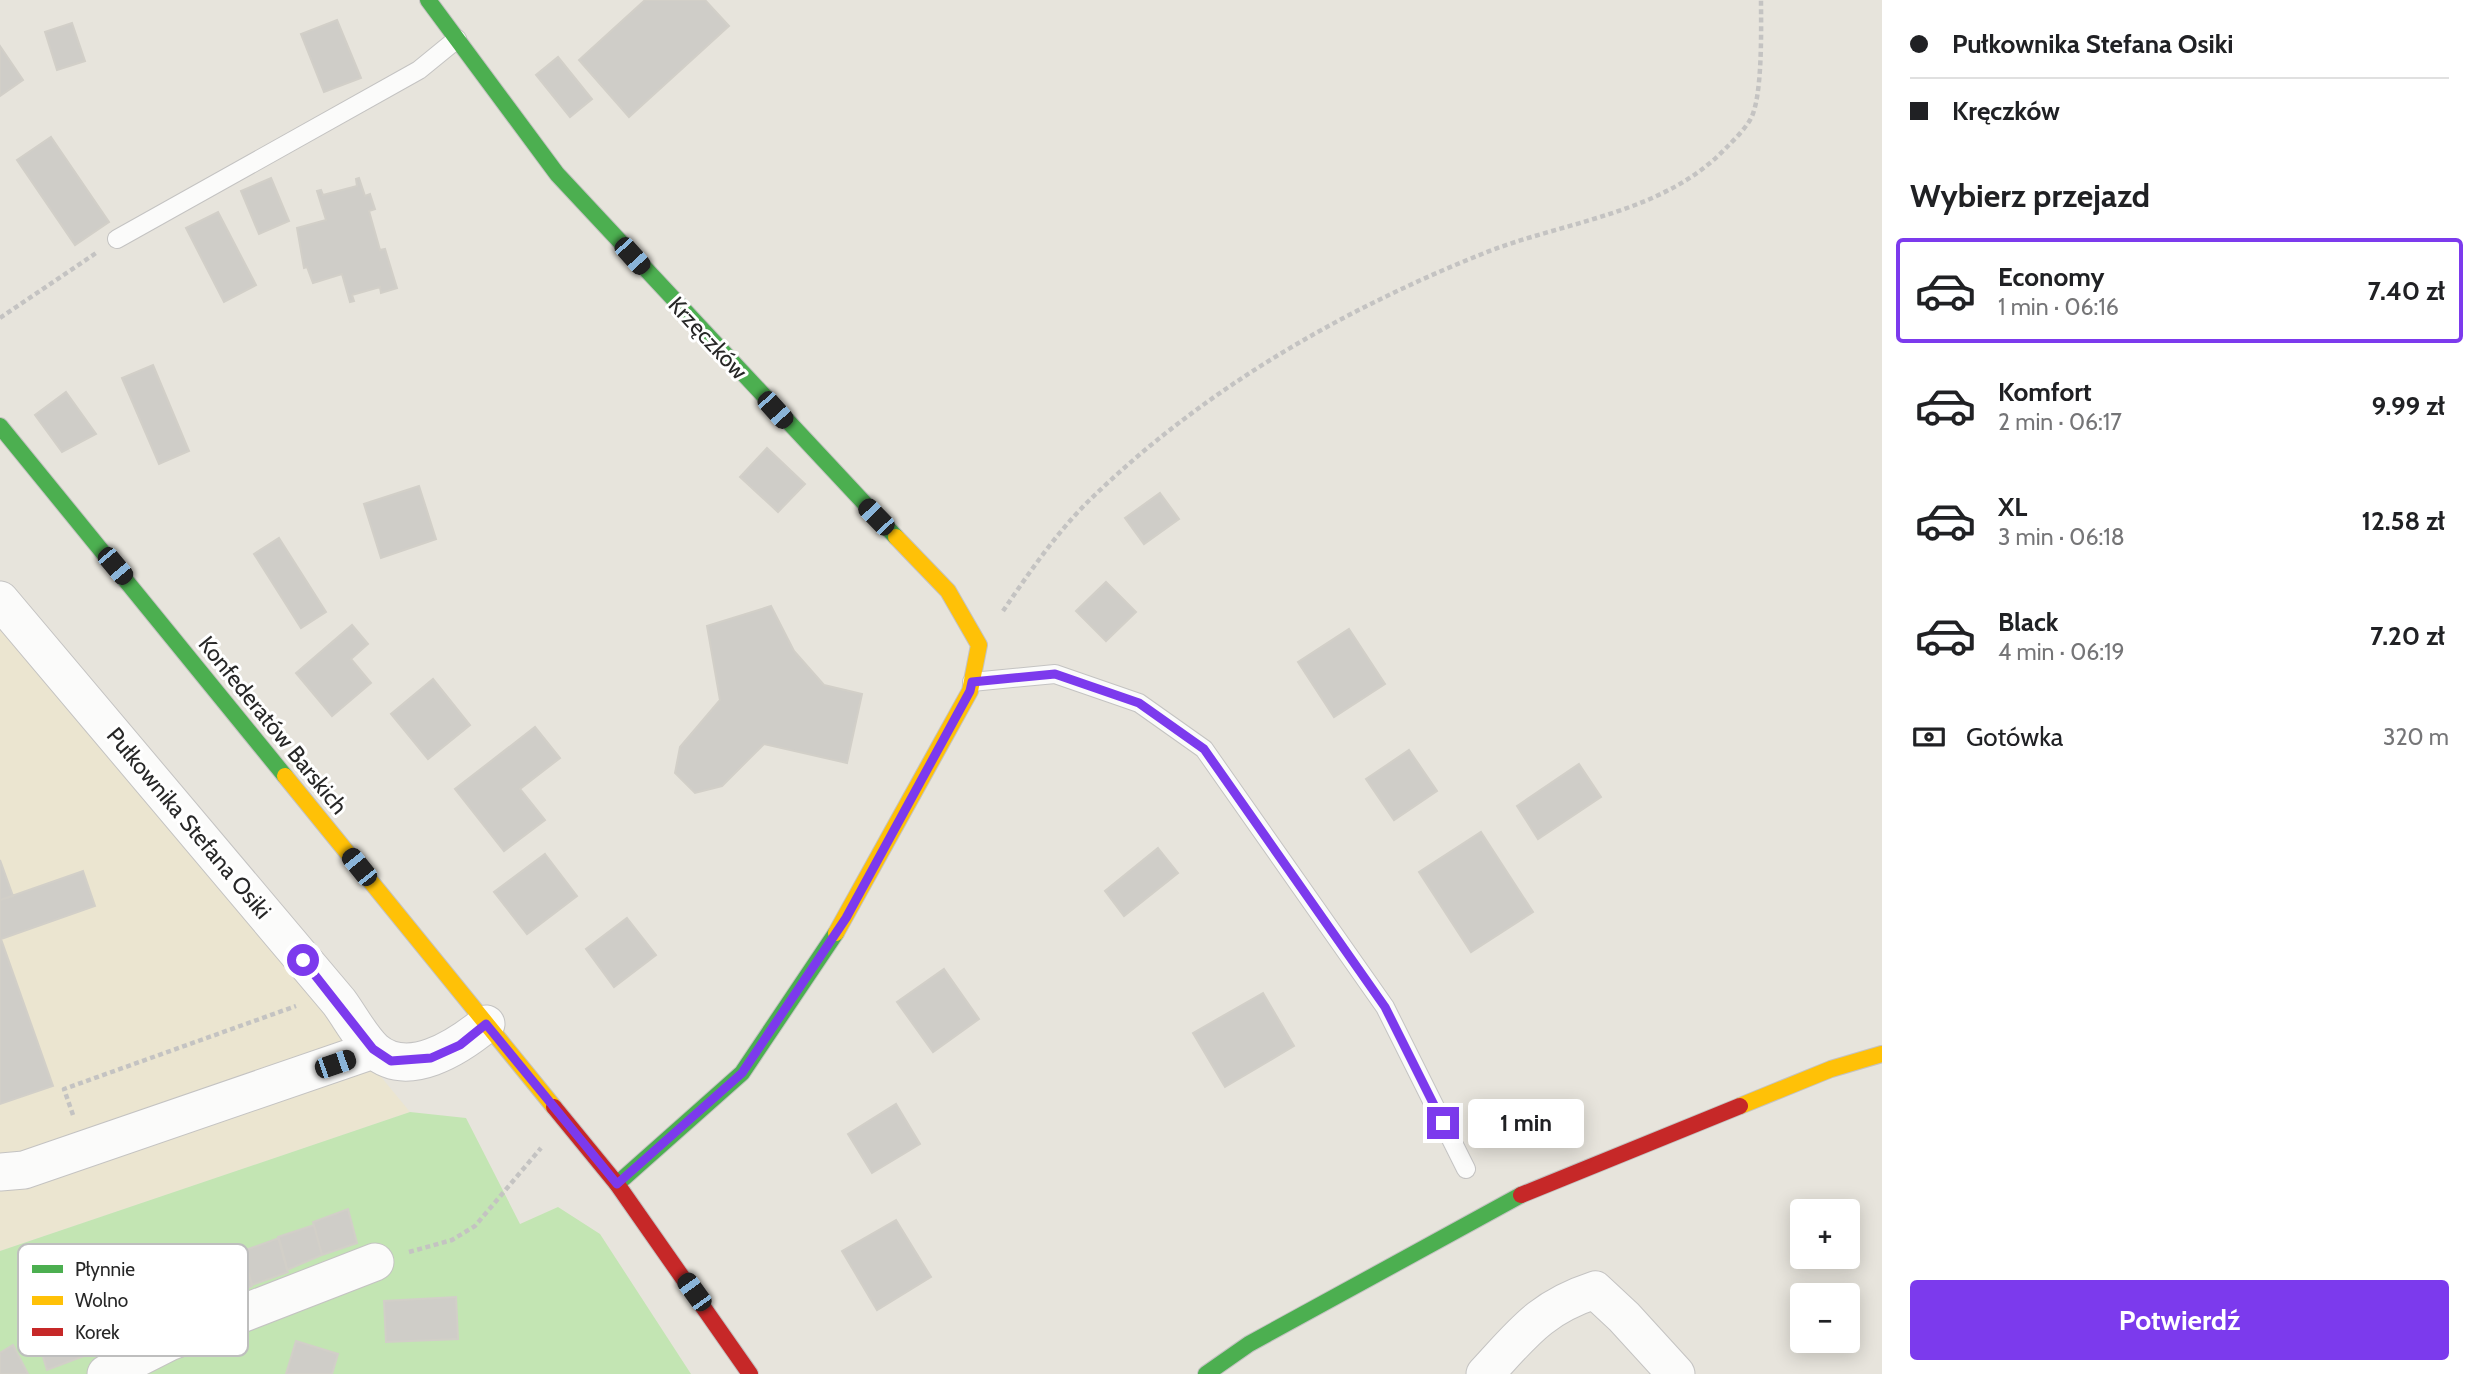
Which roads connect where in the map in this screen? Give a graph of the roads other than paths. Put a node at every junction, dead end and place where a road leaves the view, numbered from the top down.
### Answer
1 (428, 0) edge
2 (457, 40) junction
3 (117, 239) road end
4 (0, 426) edge
5 (0, 600) edge
6 (972, 682) junction
7 (486, 1024) junction
8 (373, 1049) junction
9 (1882, 1054) edge
10 (1465, 1169) dead end
11 (0, 1172) edge
12 (617, 1184) junction
13 (375, 1262) road end
14 (248, 1311) edge
15 (141, 1356) edge
16 (106, 1374) edge
17 (750, 1374) edge
18 (1206, 1374) edge
19 (1485, 1374) edge
20 (1676, 1374) edge

1 - 2 street, Krzęczków
2 - 3 lane
2 - 6 street, Krzęczków
4 - 7 street, Konfederatów Barskich
5 - 8 street, Pułkownika Stefana Osiki
6 - 10 lane
6 - 12 street
7 - 8 street
7 - 12 street, Konfederatów Barskich
8 - 11 street
9 - 18 street
12 - 17 street, Konfederatów Barskich
13 - 14 street
15 - 16 street
19 - 20 street

